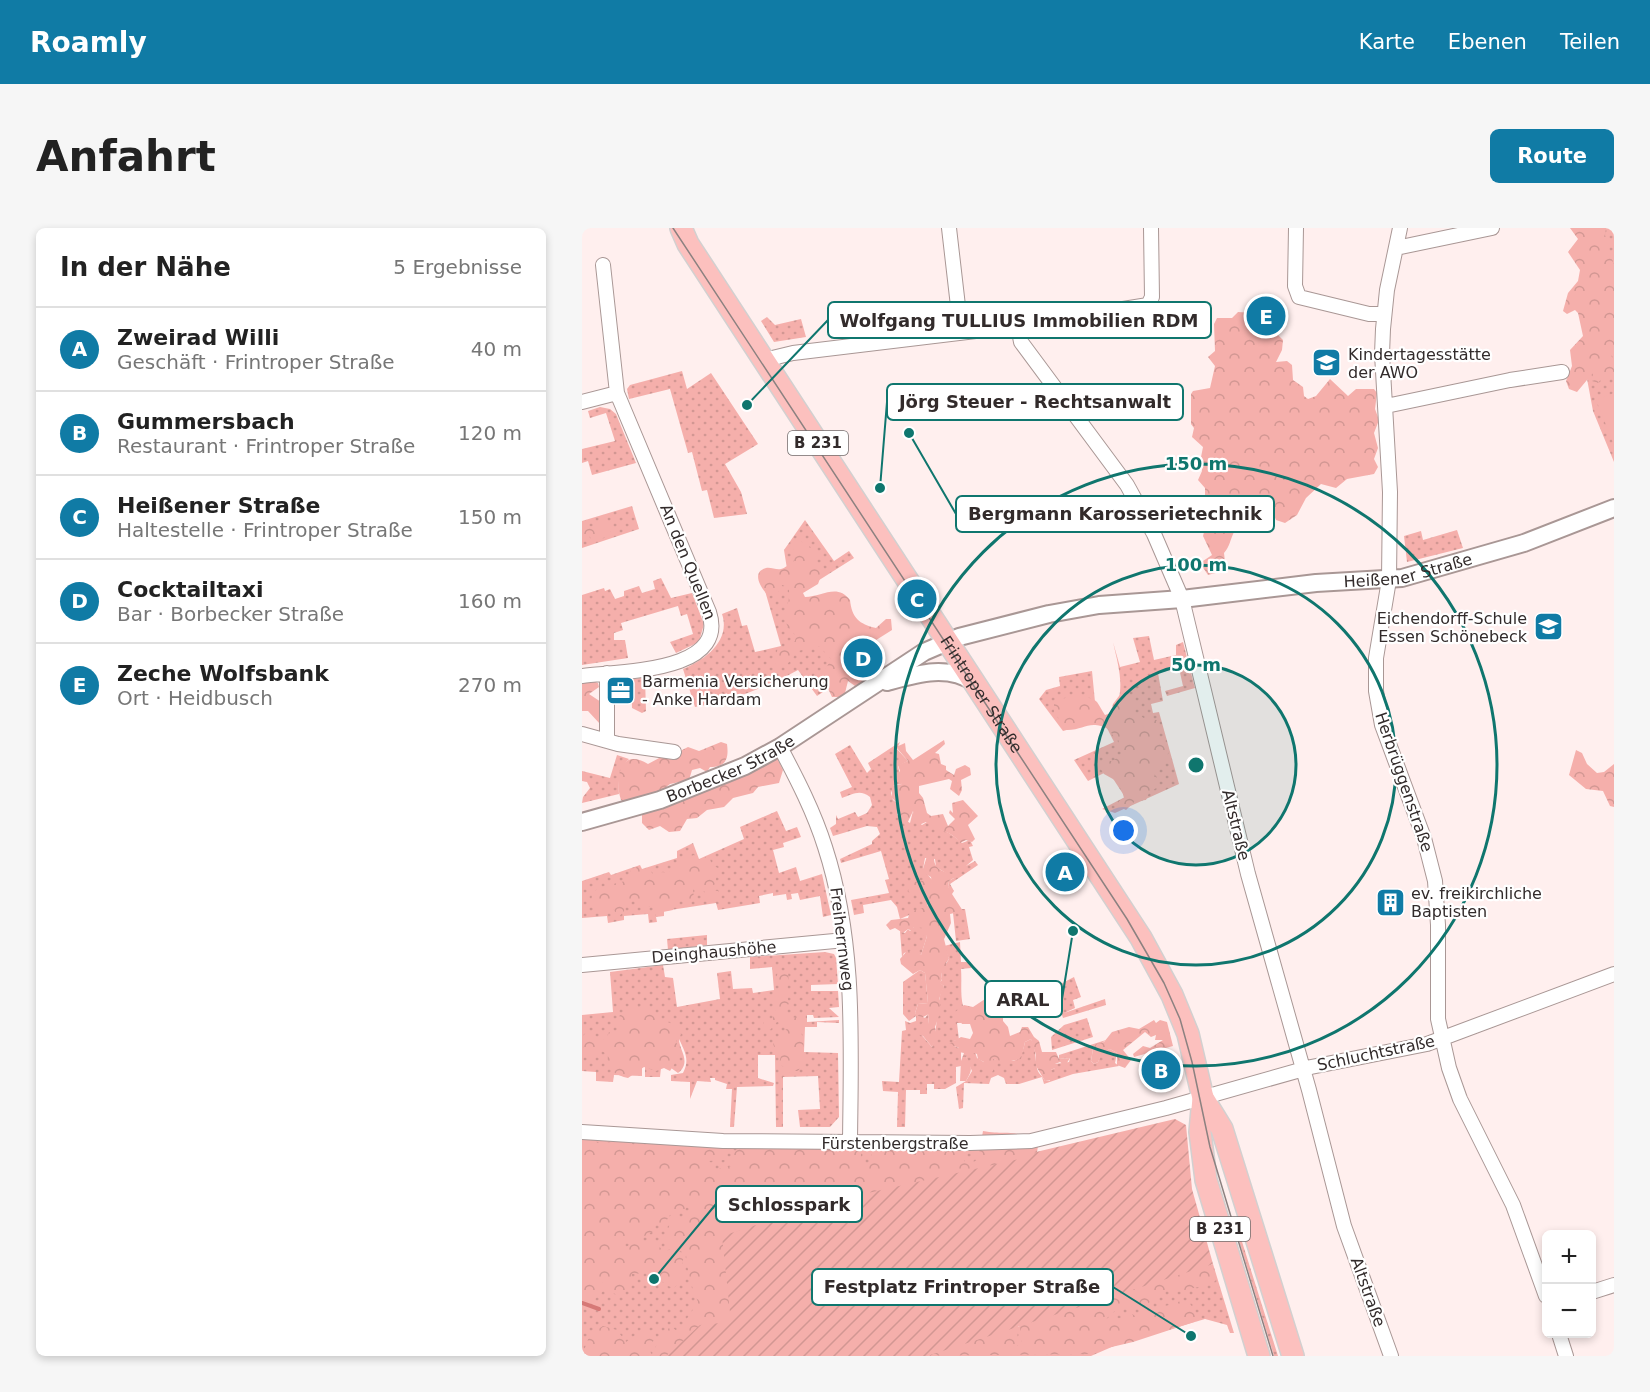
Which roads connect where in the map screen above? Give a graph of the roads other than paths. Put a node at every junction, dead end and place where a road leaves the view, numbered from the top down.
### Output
1 (672, 228) edge
2 (949, 228) edge
3 (1150, 228) edge
4 (1296, 228) edge
5 (1400, 228) edge
6 (1492, 228) edge
7 (685, 236) edge
8 (1396, 248) junction
9 (603, 265) dead end
10 (1384, 314) junction
11 (1018, 326) junction
12 (961, 332) junction
13 (764, 360) junction
14 (1562, 372) dead end
15 (617, 393) junction
16 (582, 402) edge
17 (1386, 406) junction
18 (1614, 508) edge
19 (1389, 580) junction
20 (1182, 599) junction
21 (947, 642) junction
22 (607, 673) junction
23 (582, 676) edge
24 (976, 684) junction
25 (867, 690) junction
26 (582, 734) edge
27 (607, 741) junction
28 (780, 747) junction
29 (674, 752) dead end
30 (582, 822) edge
31 (845, 940) junction
32 (582, 964) edge
33 (1614, 974) edge
34 (1443, 1039) junction
35 (1303, 1069) junction
36 (1203, 1098) junction
37 (582, 1132) edge
38 (850, 1142) junction
39 (1542, 1285) edge
40 (1614, 1285) edge
41 (1596, 1291) edge
42 (1560, 1338) edge
43 (1259, 1356) edge
44 (1293, 1356) edge
45 (1391, 1356) edge
46 (1566, 1356) edge

1 - 7 main road, Frintroper Straße / B 231
2 - 12 street
3 - 11 street
4 - 10 street
5 - 8 street, Herbrüggenstraße
6 - 8 street
7 - 13 main road, Frintroper Straße / B 231
8 - 10 street, Herbrüggenstraße
9 - 15 street, An den Quellen
10 - 17 street, Herbrüggenstraße
11 - 12 street
11 - 20 street, Altstraße
12 - 13 street
13 - 21 main road, Frintroper Straße / B 231
14 - 17 street
15 - 16 street
15 - 22 street, An den Quellen
17 - 19 street, Herbrüggenstraße
18 - 19 street, Heißener Straße
19 - 20 street, Heißener Straße
19 - 34 street, Herbrüggenstraße
20 - 21 street, Heißener Straße
20 - 35 street, Altstraße
21 - 24 main road, Frintroper Straße / B 231
21 - 25 street, Borbecker Straße
22 - 23 street, An den Quellen
22 - 27 street
24 - 25 street, Borbecker Straße
24 - 36 main road, Frintroper Straße / B 231
25 - 28 street, Borbecker Straße
26 - 27 street
27 - 29 street
28 - 30 street, Borbecker Straße
28 - 31 street, Freiherrnweg
31 - 32 street, Deinghaushöhe
31 - 38 street, Freiherrnweg
33 - 34 street, Schluchtstraße
34 - 35 street, Schluchtstraße
34 - 39 street, Herbrüggenstraße
35 - 36 street, Schluchtstraße
35 - 45 street, Altstraße
36 - 38 street, Fürstenbergstraße
36 - 43 main road, Frintroper Straße / B 231
36 - 44 main road, Frintroper Straße / B 231
37 - 38 street, Fürstenbergstraße
40 - 41 street
42 - 46 street

